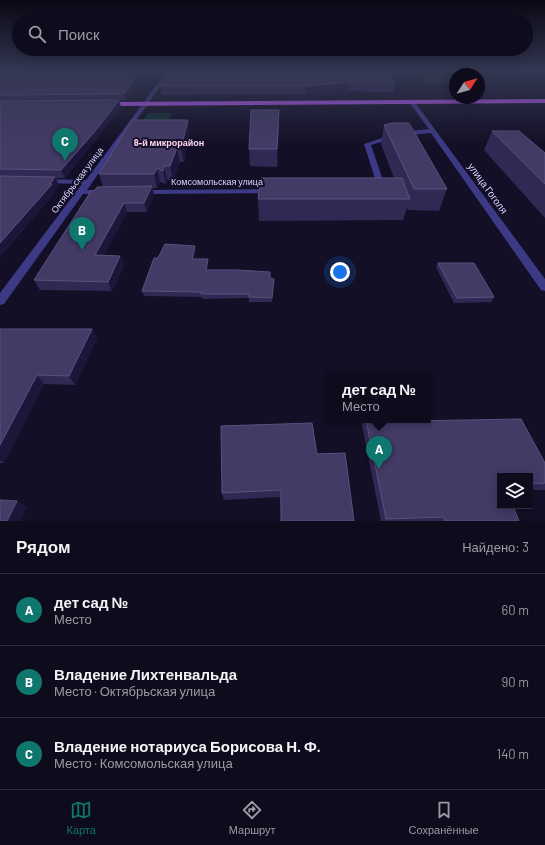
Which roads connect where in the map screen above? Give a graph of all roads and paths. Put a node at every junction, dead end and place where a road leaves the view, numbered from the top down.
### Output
1 (152, 95) edge
2 (545, 101) edge
3 (412, 102) junction
4 (147, 103) junction
5 (100, 104) edge
6 (433, 131) junction
7 (32, 181) edge
8 (88, 182) junction
9 (374, 190) edge
10 (281, 191) edge
11 (80, 192) junction
12 (110, 192) edge
13 (133, 192) edge
14 (545, 287) edge
15 (0, 301) edge

1 - 4 street, Октябрьская улица
2 - 3 main road
3 - 4 main road
3 - 6 street, улица Гоголя
4 - 5 main road
4 - 8 street, Октябрьская улица
6 - 9 street
6 - 14 street, улица Гоголя
7 - 8 street
8 - 11 street, Октябрьская улица
10 - 13 street, Комсомольская улица
11 - 12 street
11 - 15 street, Октябрьская улица

